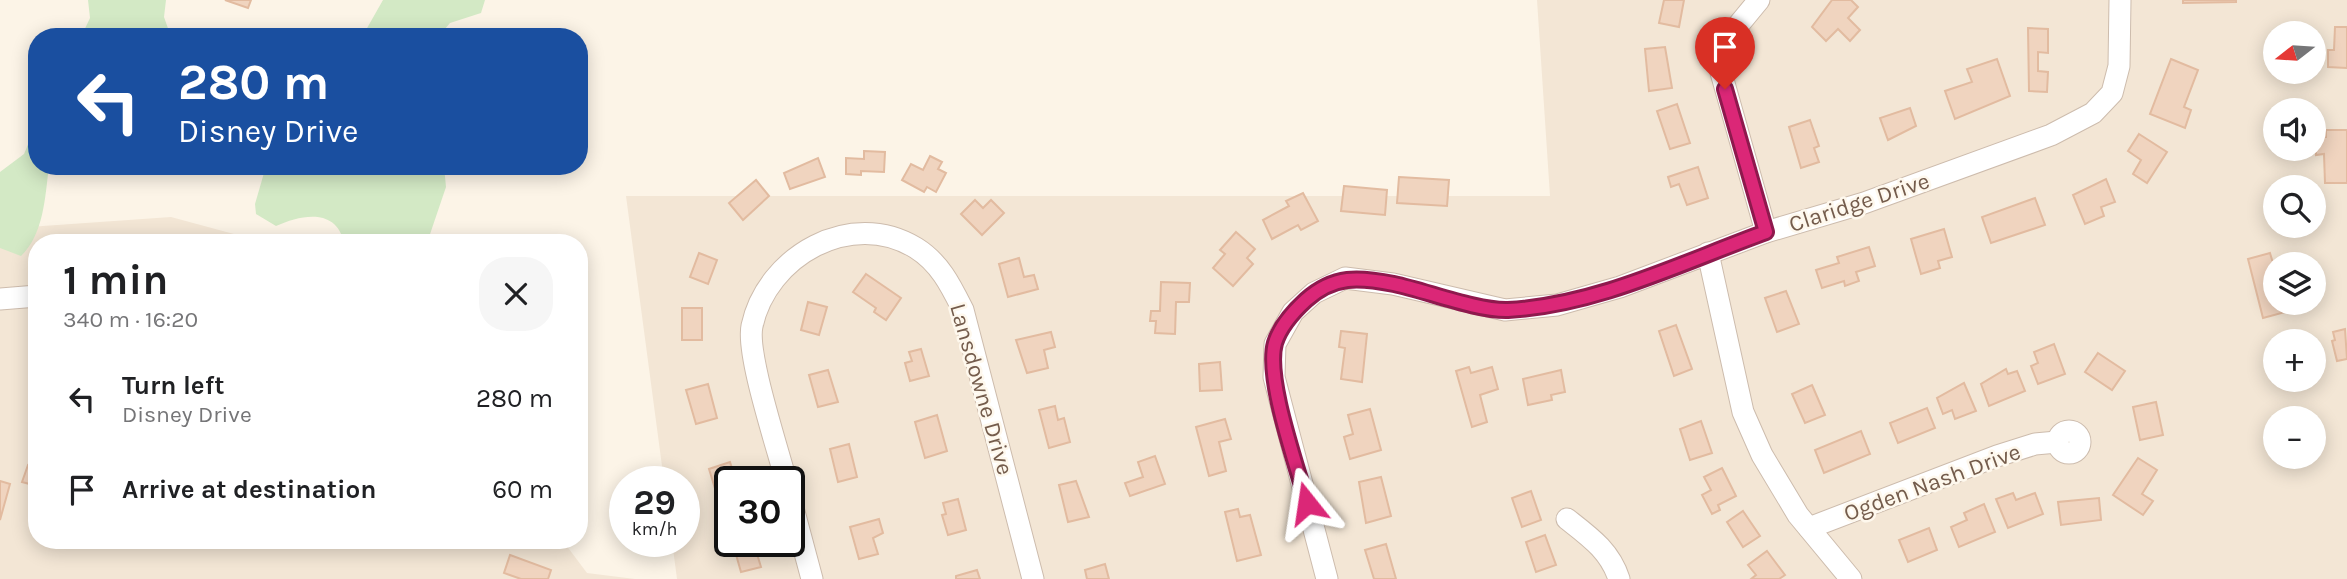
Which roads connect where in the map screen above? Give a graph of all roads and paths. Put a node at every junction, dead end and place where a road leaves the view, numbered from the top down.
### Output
1 (1759, 0) edge
2 (2120, 0) edge
3 (1766, 232) junction
4 (1708, 253) junction
5 (28, 297) edge
6 (0, 299) edge
7 (2057, 442) dead end
8 (782, 466) edge
9 (1567, 519) dead end
10 (1809, 528) junction
11 (805, 553) edge
12 (812, 579) edge
13 (1033, 579) edge
14 (1327, 579) edge
15 (1619, 579) edge
16 (1850, 579) edge

1 - 3 street
2 - 3 street, Claridge Drive
3 - 4 street, Claridge Drive
4 - 10 street
4 - 14 street, Claridge Drive
5 - 6 street
7 - 10 street, Ogden Nash Drive
8 - 13 street, Lansdowne Drive
9 - 15 street
10 - 16 street
11 - 12 street

